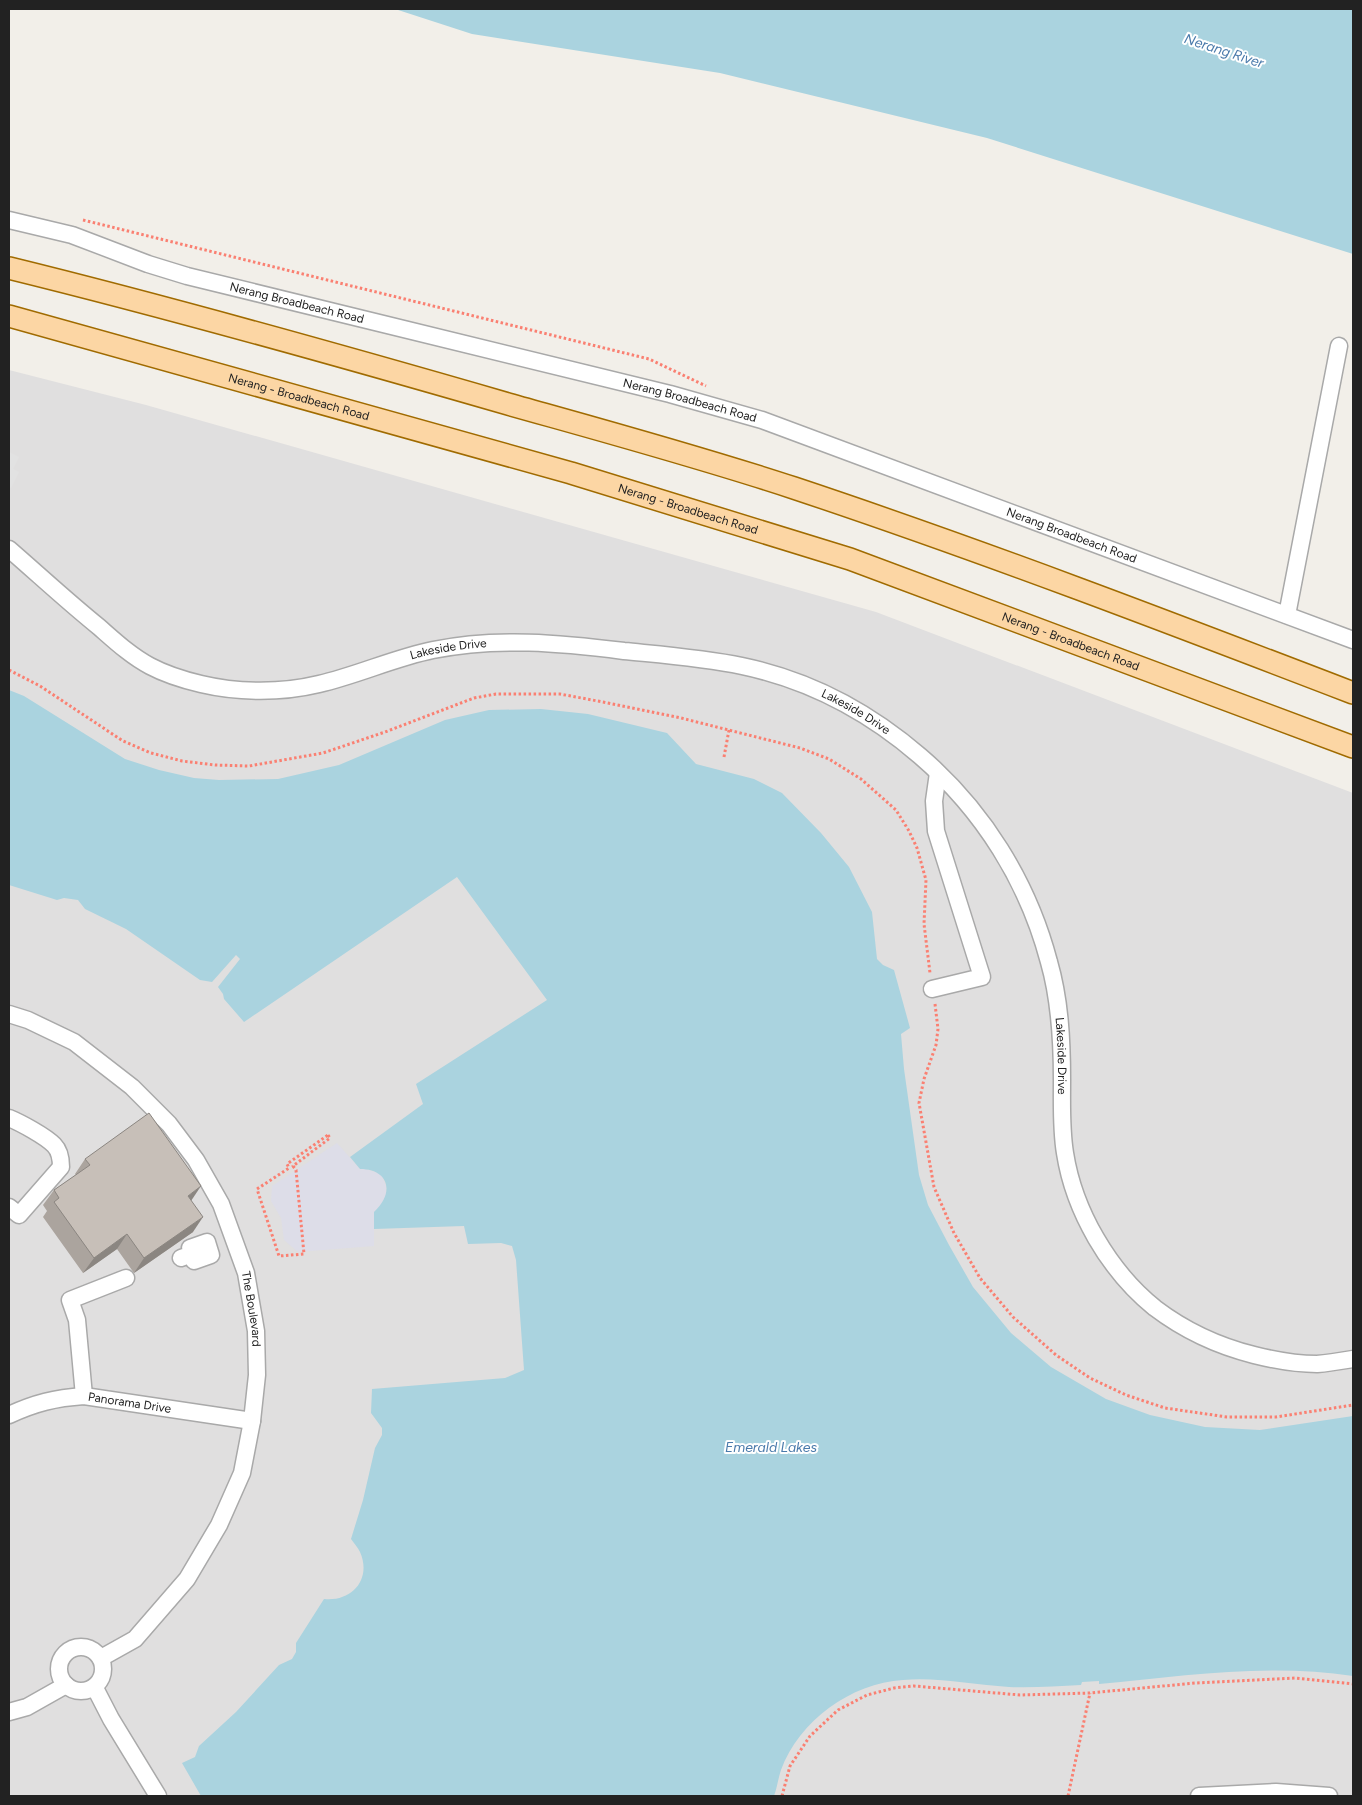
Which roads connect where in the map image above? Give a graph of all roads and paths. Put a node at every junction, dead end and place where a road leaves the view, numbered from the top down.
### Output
1 (9, 220) edge
2 (9, 268) edge
3 (9, 316) edge
4 (1340, 346) dead end
5 (9, 549) edge
6 (1286, 615) junction
7 (1353, 640) edge
8 (9, 670) edge
9 (1353, 694) edge
10 (729, 730) junction
11 (1353, 747) edge
12 (724, 757) dead end
13 (938, 773) junction
14 (932, 989) junction
15 (9, 1014) edge
16 (9, 1118) edge
17 (14, 1211) edge
18 (234, 1239) junction
19 (276, 1247) joint
20 (187, 1256) dead end
21 (126, 1278) dead end
22 (1353, 1359) edge
23 (84, 1396) junction
24 (1353, 1405) edge
25 (9, 1415) edge
26 (252, 1421) junction
27 (101, 1658) junction
28 (1353, 1684) edge
29 (66, 1685) junction
30 (95, 1688) junction
31 (1090, 1693) junction
32 (9, 1712) edge
33 (158, 1796) edge
34 (782, 1796) edge
35 (1068, 1796) edge
36 (1199, 1796) edge
37 (1329, 1796) edge

1 - 6 street, Nerang Broadbeach Road
2 - 9 main road
3 - 11 main road, Nerang - Broadbeach Road
4 - 6 street
5 - 13 street, Lakeside Drive
6 - 7 street, Nerang Broadbeach Road
8 - 10 path
10 - 12 path
10 - 14 path
13 - 14 street
13 - 22 street, Lakeside Drive
14 - 24 path
15 - 18 street, The Boulevard
16 - 17 street
18 - 20 street
18 - 26 street, The Boulevard
19 - 19 path
21 - 23 street
23 - 25 street, Panorama Drive
23 - 26 street, Panorama Drive
26 - 27 street, The Boulevard
27 - 29 street
27 - 30 street
28 - 31 path
29 - 30 street
29 - 32 street
30 - 33 street
31 - 34 path
31 - 35 path
36 - 37 street

